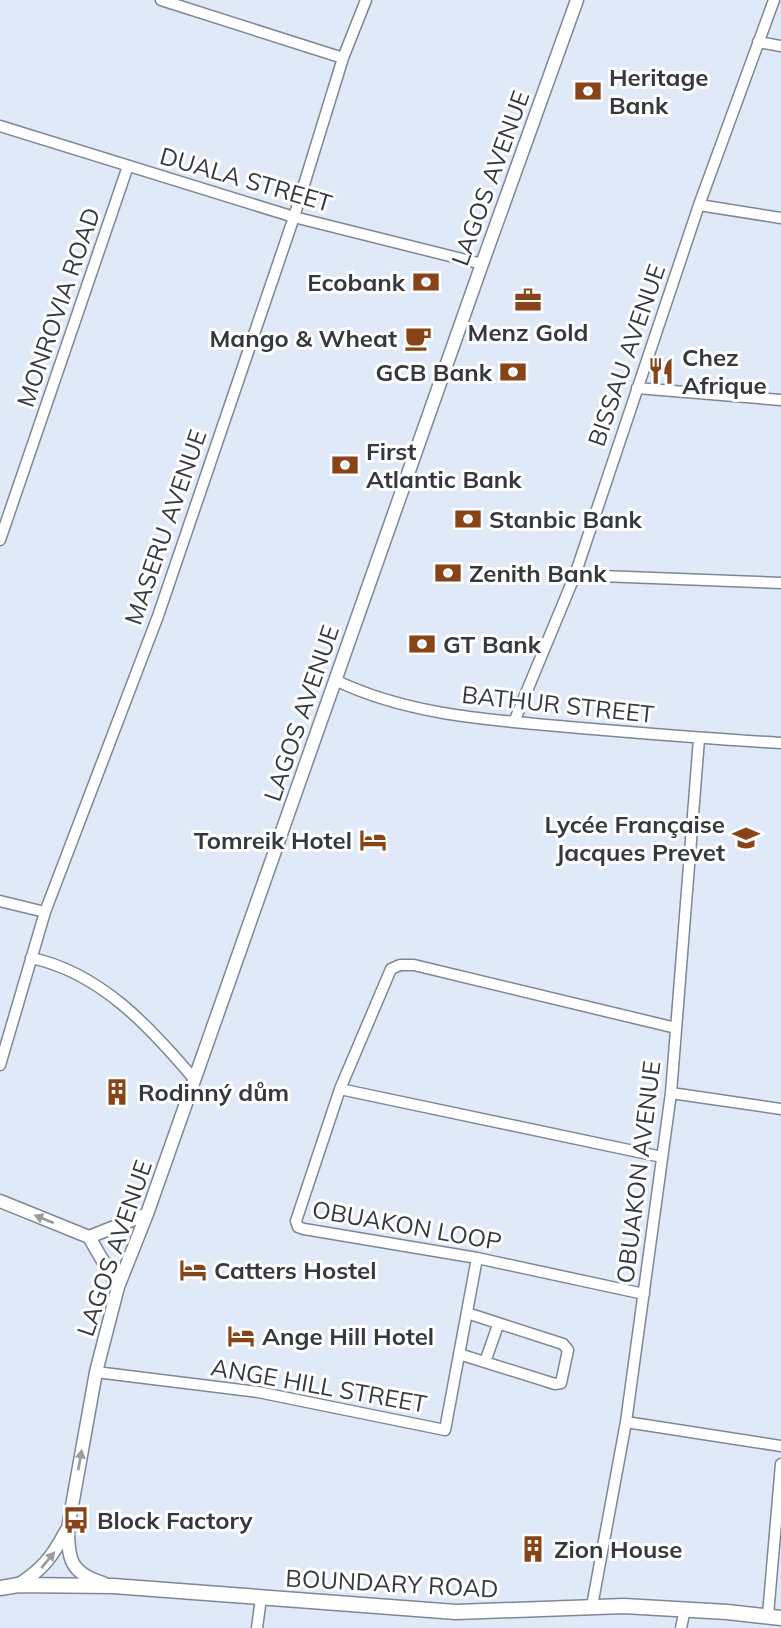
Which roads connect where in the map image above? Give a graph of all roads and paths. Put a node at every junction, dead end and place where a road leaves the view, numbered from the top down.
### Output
1 (161, 0) edge
2 (366, 0) edge
3 (577, 0) edge
4 (774, 0) edge
5 (758, 42) junction
6 (781, 46) edge
7 (343, 58) junction
8 (0, 126) edge
9 (128, 166) junction
10 (699, 205) junction
11 (294, 217) junction
12 (781, 218) edge
13 (482, 264) junction
14 (637, 388) junction
15 (781, 400) edge
16 (0, 540) edge
17 (575, 575) junction
18 (781, 583) edge
19 (335, 680) junction
20 (514, 722) junction
21 (699, 739) junction
22 (781, 743) edge
23 (0, 901) edge
24 (45, 912) junction
25 (31, 958) junction
26 (676, 1028) junction
27 (0, 1065) edge
28 (194, 1079) junction
29 (340, 1089) junction
30 (671, 1093) junction
31 (781, 1109) edge
32 (662, 1157) junction
33 (0, 1201) edge
34 (147, 1214) junction
35 (89, 1237) junction
36 (478, 1258) junction
37 (118, 1287) junction
38 (644, 1294) junction
39 (467, 1313) junction
40 (498, 1325) junction
41 (459, 1354) junction
42 (485, 1362) junction
43 (96, 1372) junction
44 (626, 1422) junction
45 (781, 1446) edge
46 (781, 1464) edge
47 (68, 1528) junction
48 (778, 1528) edge
49 (18, 1585) junction
50 (113, 1586) junction
51 (0, 1588) edge
52 (261, 1598) junction
53 (592, 1606) junction
54 (685, 1609) junction
55 (774, 1617) edge
56 (257, 1628) edge
57 (681, 1628) edge

1 - 7 street
2 - 7 street, MASERU AVENUE
3 - 13 street, LAGOS AVENUE
4 - 5 street, BISSAU AVENUE
5 - 6 street
5 - 10 street, BISSAU AVENUE
7 - 11 street, MASERU AVENUE
8 - 9 street, DUALA STREET
9 - 11 street, DUALA STREET
9 - 16 street, MONROVIA ROAD
10 - 12 street
10 - 14 street, BISSAU AVENUE
11 - 13 street, DUALA STREET
11 - 24 street, MASERU AVENUE
13 - 19 street, LAGOS AVENUE
14 - 15 street
14 - 17 street, BISSAU AVENUE
17 - 18 street
17 - 20 street, BISSAU AVENUE
19 - 20 street, BATHUR STREET
19 - 28 street, LAGOS AVENUE
20 - 21 street, BATHUR STREET
21 - 22 street, BATHUR STREET
21 - 26 street, OBUAKON AVENUE
23 - 24 street
24 - 25 street, MASERU AVENUE
25 - 27 street, MASERU AVENUE
25 - 28 street
26 - 29 street
26 - 30 street, OBUAKON AVENUE
28 - 34 street, LAGOS AVENUE
29 - 32 street
29 - 36 street, OBUAKON LOOP
30 - 31 street
30 - 32 street, OBUAKON AVENUE
32 - 38 street, OBUAKON AVENUE
35 -> 33 street
34 - 35 street
34 - 37 street, LAGOS AVENUE
35 - 37 street
36 - 38 street, OBUAKON LOOP
36 - 39 street, ANGE HILL STREET
37 - 43 street, LAGOS AVENUE
38 - 44 street, OBUAKON AVENUE
39 - 40 street
39 - 41 street, ANGE HILL STREET
40 - 42 street
40 - 42 street
41 - 42 street
41 - 43 street, ANGE HILL STREET
47 -> 43 street, LAGOS AVENUE
44 - 45 street
44 - 53 street, OBUAKON AVENUE
46 - 48 street
49 -> 47 street, LAGOS AVENUE
47 - 50 street, LAGOS AVENUE
48 - 55 street
49 - 50 main road, BOUNDARY ROAD
49 - 51 main road, BOUNDARY ROAD
50 - 52 main road, BOUNDARY ROAD
52 - 53 main road, BOUNDARY ROAD
52 - 56 street
53 - 54 main road, BOUNDARY ROAD
54 - 55 main road, BOUNDARY ROAD
54 - 57 street

